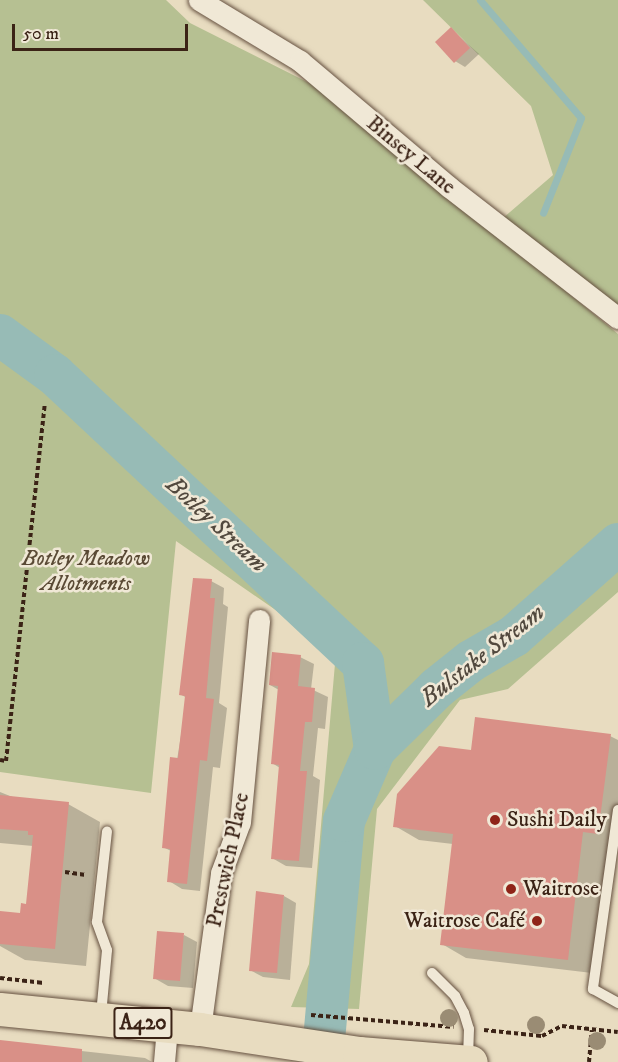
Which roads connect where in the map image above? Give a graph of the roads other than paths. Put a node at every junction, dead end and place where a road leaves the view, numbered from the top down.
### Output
1 (199, 0) edge
2 (618, 318) edge
3 (260, 620) dead end
4 (618, 810) edge
5 (107, 832) dead end
6 (432, 973) dead end
7 (618, 1003) edge
8 (0, 1009) edge
9 (101, 1019) junction
10 (167, 1025) junction
11 (200, 1029) junction
12 (164, 1062) edge
13 (469, 1062) edge

1 - 2 street, Binsey Lane
3 - 11 street, Prestwich Place
4 - 7 lane
5 - 9 lane
6 - 13 lane
8 - 9 main road, A420
9 - 10 main road, A420
10 - 11 main road, A420
10 - 12 street
11 - 13 main road, A420

